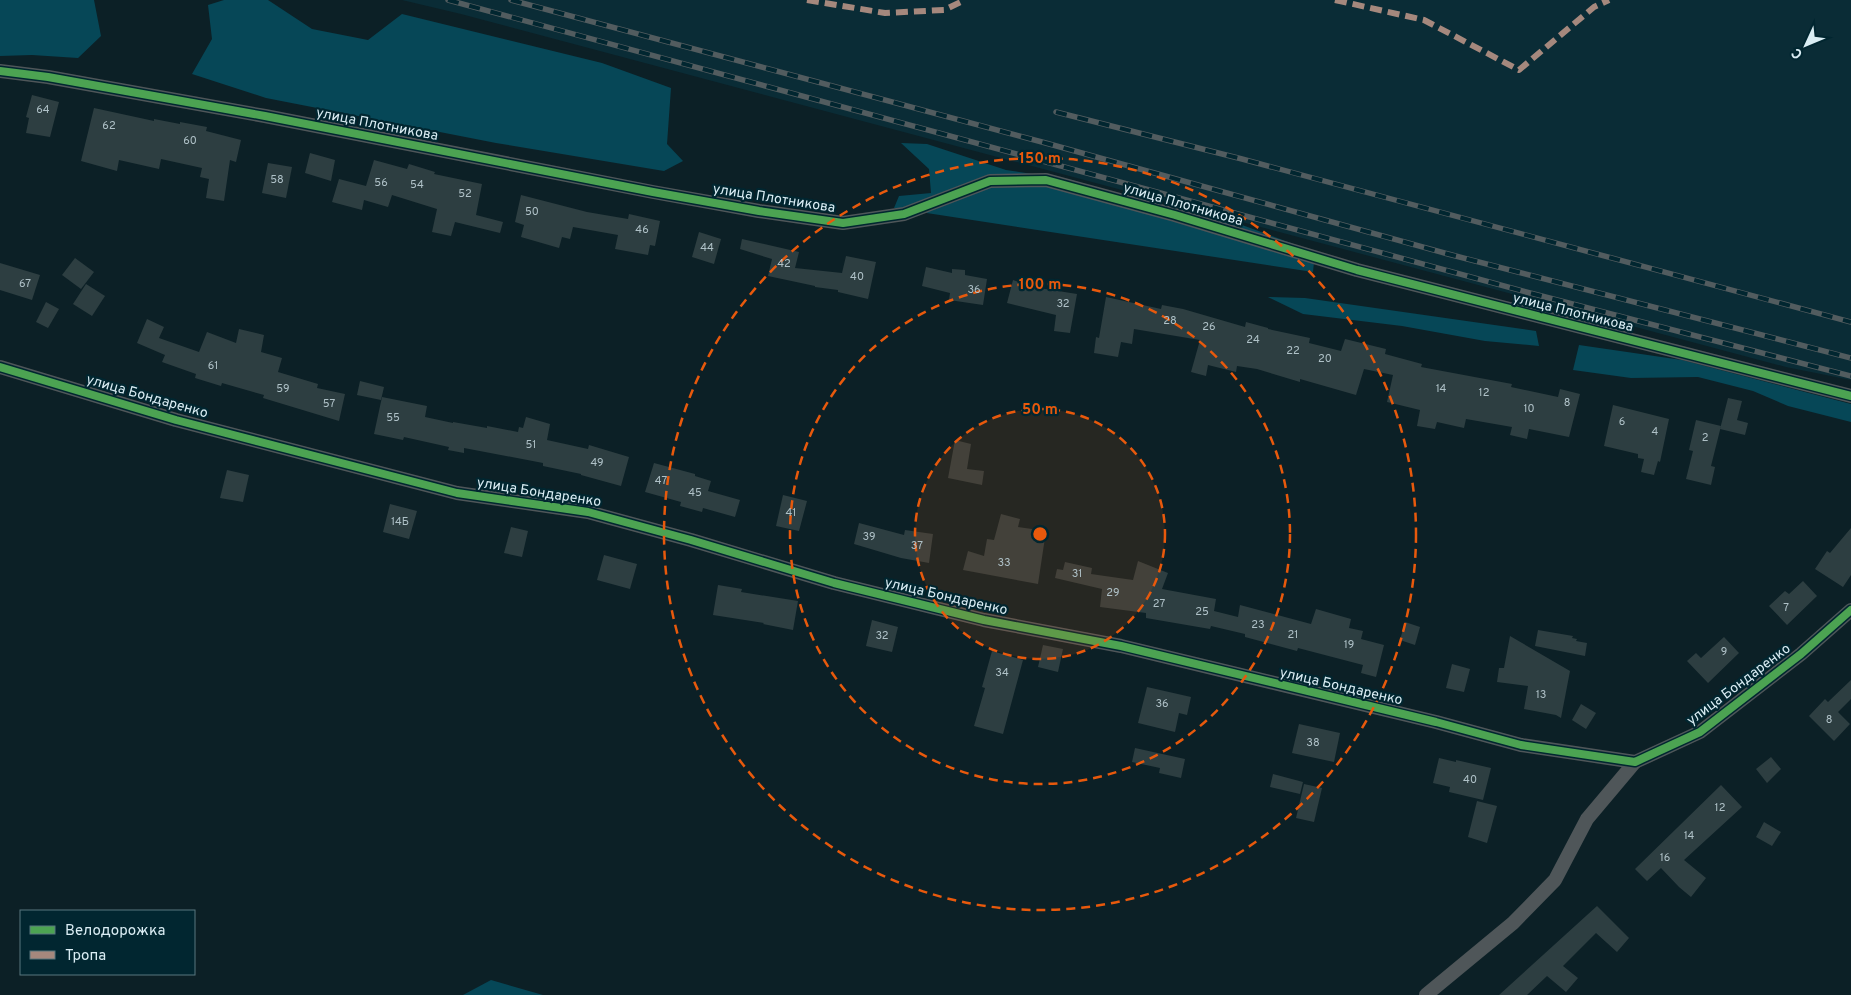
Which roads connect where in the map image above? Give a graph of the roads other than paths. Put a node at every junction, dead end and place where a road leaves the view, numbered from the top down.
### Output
1 (0, 71) edge
2 (0, 367) edge
3 (1851, 396) edge
4 (1851, 610) edge
5 (1635, 762) junction
6 (1426, 995) edge

1 - 3 street, улица Плотникова
2 - 5 street, улица Бондаренко
4 - 5 street, улица Бондаренко
5 - 6 street, улица Бондаренко

